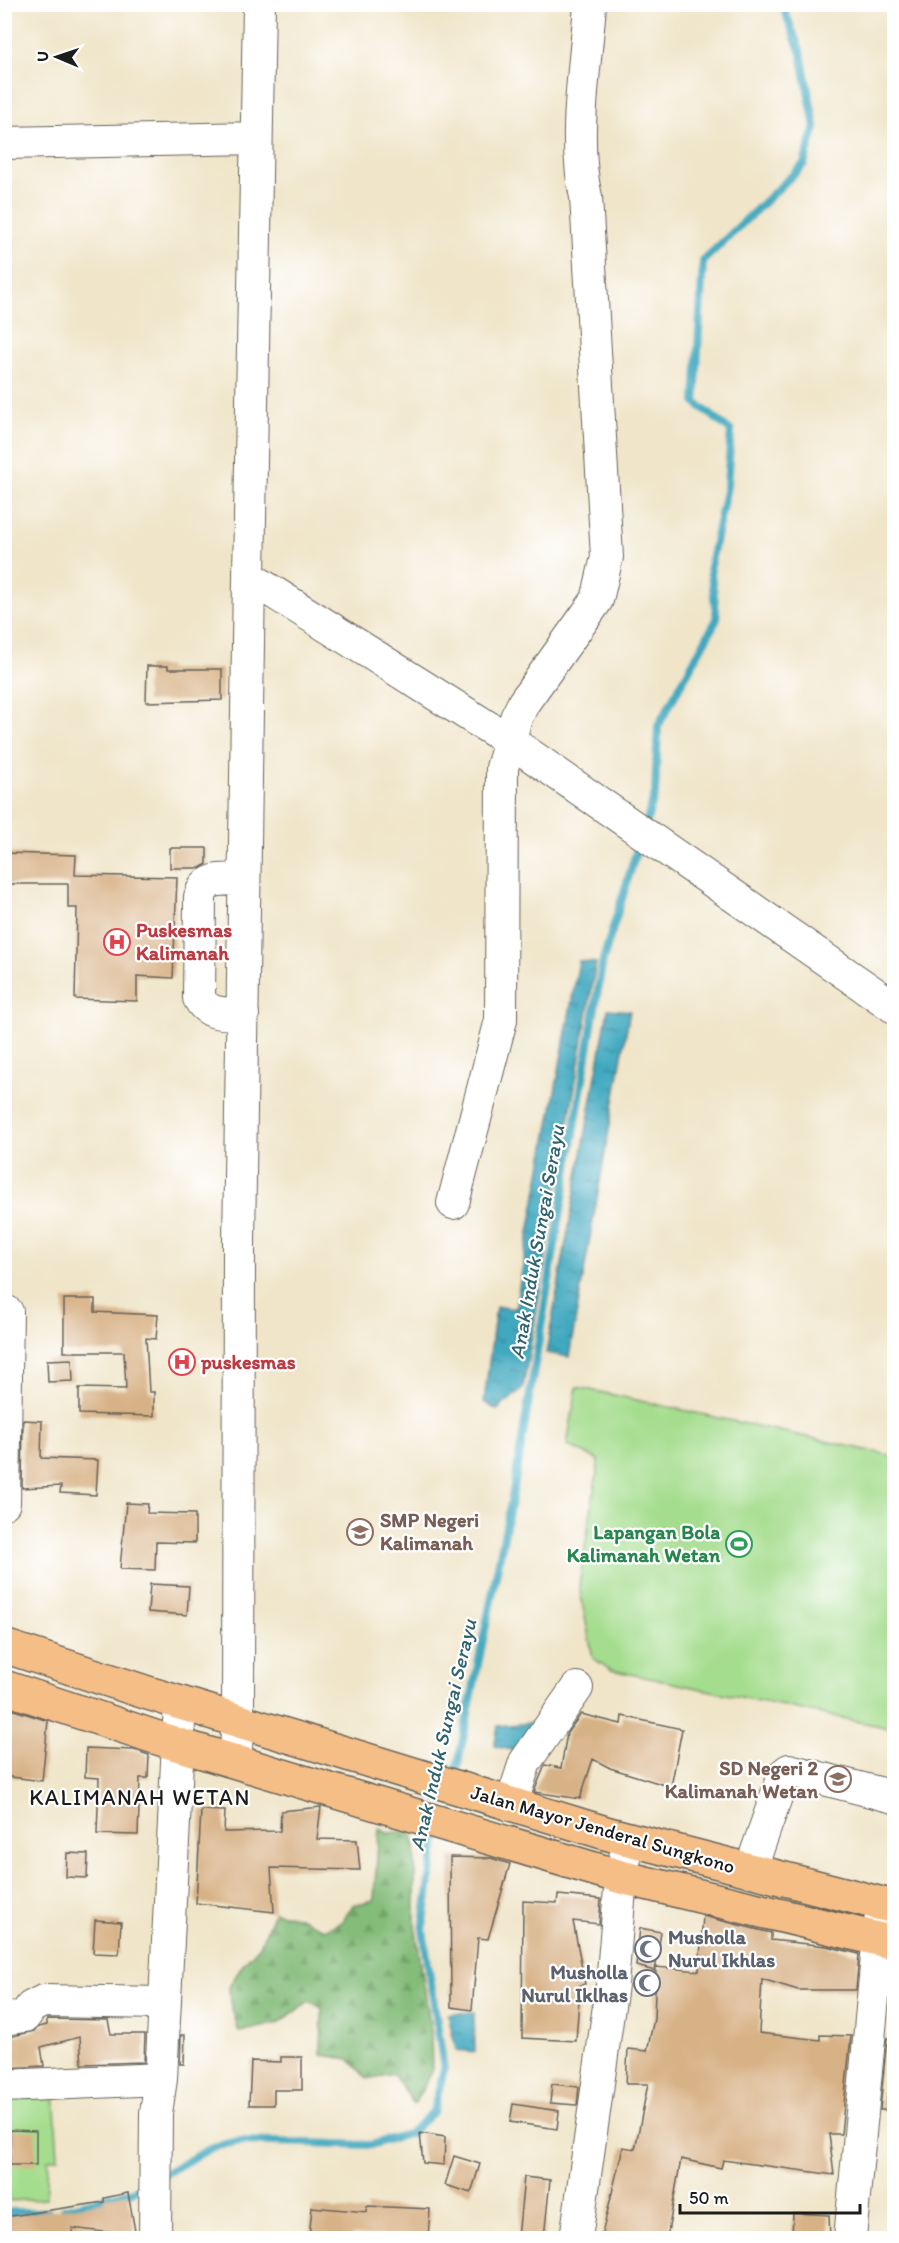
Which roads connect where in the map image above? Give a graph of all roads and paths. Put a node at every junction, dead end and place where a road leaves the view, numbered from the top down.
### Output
1 (590, 4) edge
2 (261, 5) edge
3 (256, 138) junction
4 (4, 143) edge
5 (249, 577) junction
6 (510, 741) junction
7 (244, 880) junction
8 (894, 1007) edge
9 (243, 1014) junction
10 (453, 1203) dead end
11 (7, 1312) dead end
12 (4, 1503) edge
13 (4, 1646) edge
14 (4, 1687) edge
15 (577, 1688) dead end
16 (180, 1702) junction
17 (238, 1720) junction
18 (177, 1744) junction
19 (235, 1761) junction
20 (894, 1797) edge
21 (496, 1800) junction
22 (628, 1839) junction
23 (750, 1871) junction
24 (621, 1877) junction
25 (888, 1906) edge
26 (886, 1940) edge
27 (165, 2003) junction
28 (4, 2019) edge
29 (161, 2079) junction
30 (4, 2086) edge
31 (154, 2238) edge
32 (576, 2238) edge
33 (850, 2238) edge

1 - 6 street
2 - 3 street
3 - 4 street
3 - 5 street
5 - 6 street
5 - 7 street
6 - 8 street
6 - 10 street
7 - 9 street
7 - 9 street
9 - 17 street
11 - 12 street
13 - 16 main road, Jalan Mayor Jenderal Sungkono
14 - 18 main road, Jalan Mayor Jenderal Sungkono
15 - 21 street
16 - 17 main road, Jalan Mayor Jenderal Sungkono
16 - 18 street
17 - 19 street
17 - 21 main road, Jalan Mayor Jenderal Sungkono
18 - 19 main road, Jalan Mayor Jenderal Sungkono
18 - 27 street
19 - 24 main road, Jalan Mayor Jenderal Sungkono
20 - 23 street
21 - 22 main road, Jalan Mayor Jenderal Sungkono
22 - 23 main road, Jalan Mayor Jenderal Sungkono
22 - 24 street
23 - 25 main road, Jalan Mayor Jenderal Sungkono
24 - 26 main road, Jalan Mayor Jenderal Sungkono
24 - 32 street
25 - 26 street
26 - 33 street
27 - 28 street
27 - 29 street
29 - 30 street
29 - 31 street

